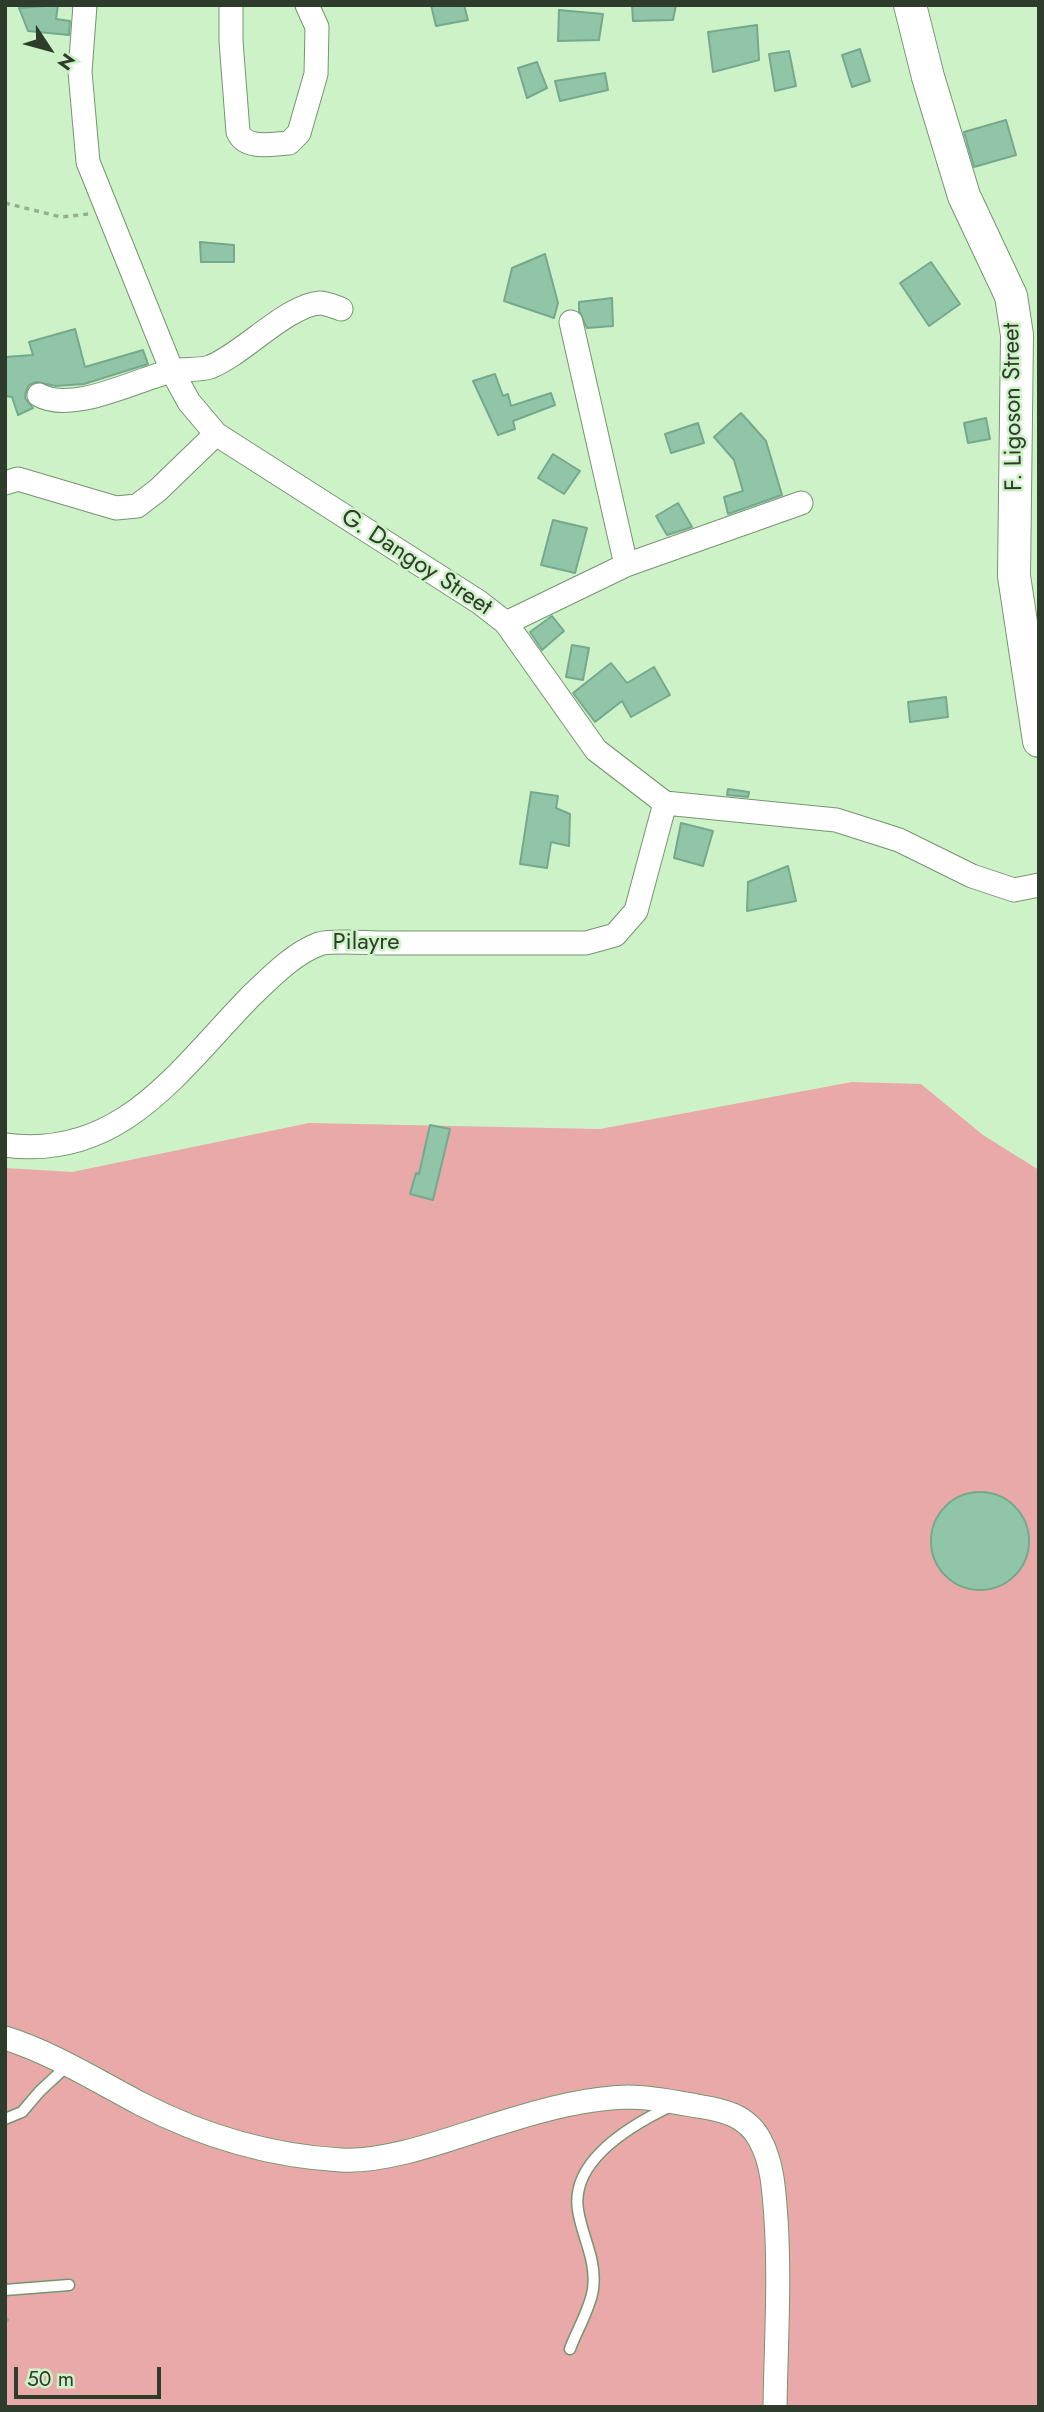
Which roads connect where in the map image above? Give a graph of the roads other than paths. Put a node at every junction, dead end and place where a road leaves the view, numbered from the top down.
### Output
1 (86, 5) edge
2 (231, 5) edge
3 (307, 5) edge
4 (910, 5) edge
5 (341, 309) dead end
6 (571, 322) dead end
7 (172, 371) junction
8 (39, 395) dead end
9 (216, 434) junction
10 (5, 483) edge
11 (801, 503) dead end
12 (626, 565) junction
13 (506, 623) junction
14 (1039, 741) edge
15 (665, 803) junction
16 (1039, 885) edge
17 (5, 1145) edge
18 (5, 2038) edge
19 (68, 2065) junction
20 (679, 2102) junction
21 (5, 2119) edge
22 (69, 2285) dead end
23 (5, 2290) edge
24 (570, 2349) dead end
25 (775, 2407) edge

1 - 7 street, G. Dangoy Street
2 - 3 street
4 - 14 street, F. Ligoson Street
5 - 7 street
6 - 12 street
7 - 8 street
7 - 9 street, G. Dangoy Street
9 - 10 street
9 - 13 street, G. Dangoy Street
11 - 12 street
12 - 13 street
13 - 15 street, G. Dangoy Street
15 - 16 street
15 - 17 street, Pilayre
18 - 19 street
19 - 20 street
19 - 21 lane
20 - 24 lane
20 - 25 street
22 - 23 lane

